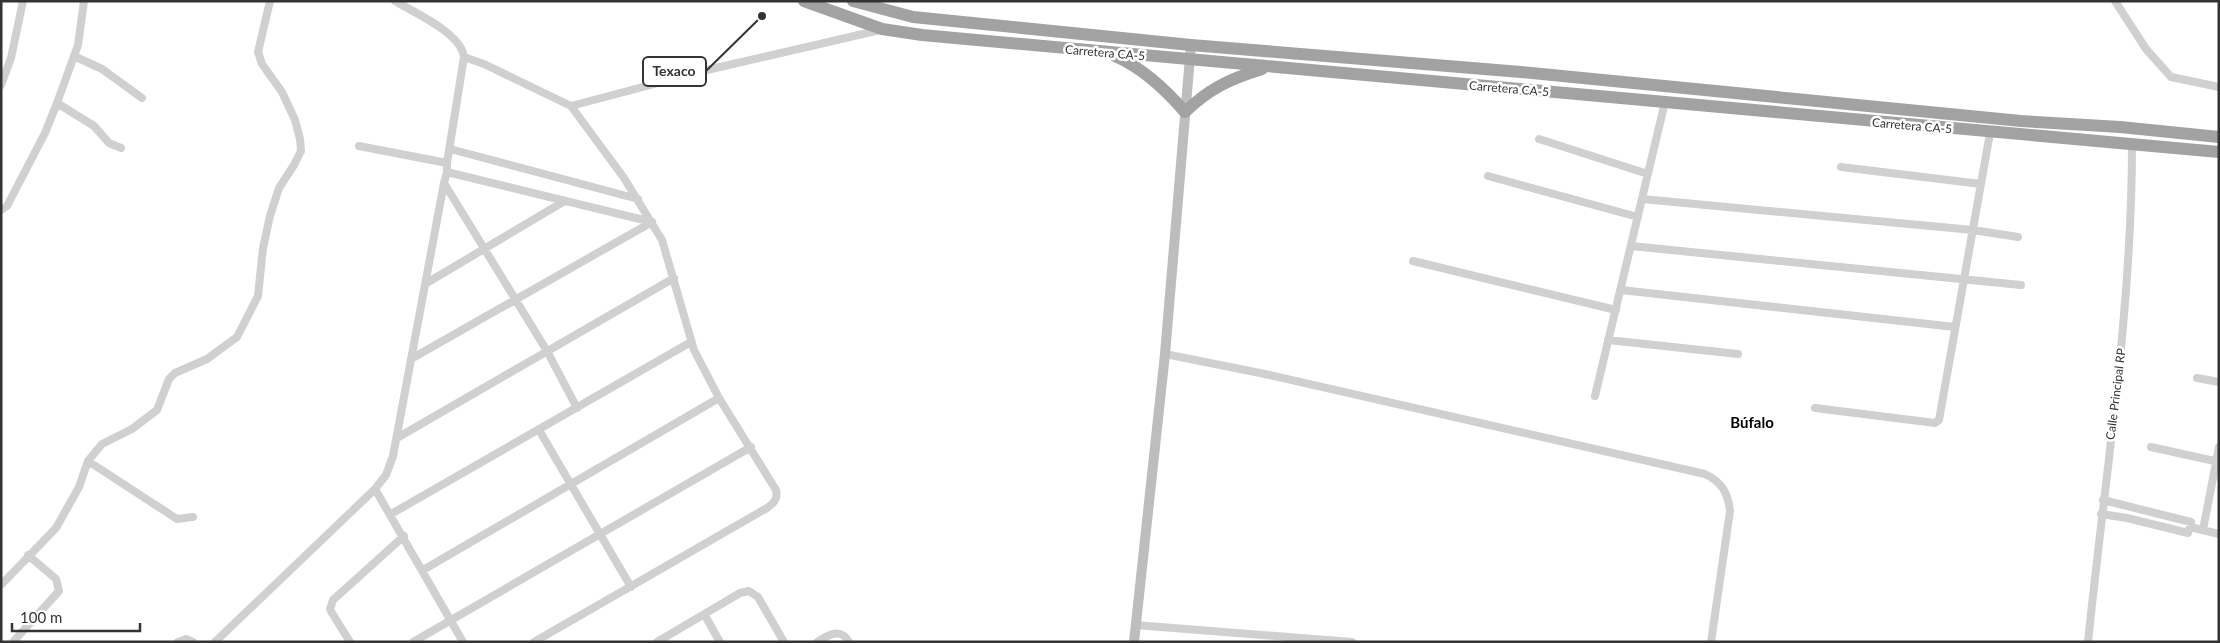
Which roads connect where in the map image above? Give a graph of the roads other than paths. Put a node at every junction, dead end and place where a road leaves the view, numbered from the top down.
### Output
1 (24, 1) edge
2 (84, 1) edge
3 (270, 1) edge
4 (395, 1) edge
5 (804, 1) edge
6 (853, 1) edge
7 (2115, 1) edge
8 (882, 29) junction
9 (1191, 45) junction
10 (1108, 53) junction
11 (74, 56) junction
12 (464, 57) junction
13 (1190, 60) junction
14 (1269, 67) junction
15 (1, 85) edge
16 (2219, 87) edge
17 (142, 98) dead end
18 (1665, 102) junction
19 (58, 103) junction
20 (572, 106) junction
21 (1185, 112) junction
22 (2021, 121) junction
23 (1918, 126) junction
24 (2219, 131) edge
25 (1990, 133) junction
26 (2203, 136) junction
27 (2219, 137) edge
28 (1539, 139) dead end
29 (2132, 145) junction
30 (359, 146) dead end
31 (121, 148) dead end
32 (450, 149) junction
33 (2219, 152) edge
34 (447, 163) junction
35 (1841, 167) dead end
36 (447, 172) junction
37 (1648, 174) junction
38 (1488, 176) dead end
39 (444, 183) junction
40 (1981, 184) junction
41 (638, 199) junction
42 (1642, 199) junction
43 (563, 202) junction
44 (1, 210) edge
45 (1638, 217) junction
46 (652, 222) junction
47 (1973, 230) junction
48 (2018, 237) dead end
49 (1631, 246) junction
50 (485, 248) junction
51 (1413, 260) dead end
52 (674, 278) junction
53 (1964, 278) junction
54 (425, 284) junction
55 (2021, 285) dead end
56 (1620, 290) junction
57 (514, 299) junction
58 (1616, 310) junction
59 (1955, 327) junction
60 (1608, 340) junction
61 (691, 342) junction
62 (547, 351) junction
63 (1166, 354) junction
64 (1738, 354) dead end
65 (411, 359) junction
66 (2197, 378) dead end
67 (2219, 382) edge
68 (1595, 396) dead end
69 (719, 398) junction
70 (577, 408) junction
71 (1816, 408) dead end
72 (539, 430) junction
73 (397, 438) junction
74 (751, 447) junction
75 (2151, 447) dead end
76 (2219, 447) edge
77 (88, 460) junction
78 (2218, 462) edge
79 (571, 484) junction
80 (375, 489) junction
81 (2103, 500) junction
82 (391, 514) junction
83 (2101, 514) junction
84 (193, 517) dead end
85 (2190, 528) junction
86 (2203, 530) junction
87 (2219, 534) edge
88 (600, 535) junction
89 (404, 536) junction
90 (28, 555) junction
91 (423, 570) junction
92 (1, 585) edge
93 (631, 587) junction
94 (704, 614) junction
95 (451, 620) junction
96 (1135, 624) junction
97 (13, 642) edge
98 (178, 642) edge
99 (193, 642) edge
100 (215, 642) edge
101 (350, 642) edge
102 (413, 642) edge
103 (463, 642) edge
104 (534, 642) edge
105 (657, 642) edge
106 (720, 642) edge
107 (784, 642) edge
108 (817, 642) edge
109 (849, 642) edge
110 (1134, 642) edge
111 (1352, 642) edge
112 (1711, 642) edge
113 (2088, 642) edge

1 - 15 street
2 - 11 street
3 - 77 street
4 - 12 street
5 - 8 highway, Carretera CA-5
6 - 9 highway, Carretera CA-5
7 - 16 street
8 - 10 highway, Carretera CA-5
8 - 20 street
9 - 13 main road
9 - 22 highway, Carretera CA-5
10 - 13 highway, Carretera CA-5
10 - 21 highway
11 - 17 street
11 - 19 street
12 - 20 street
12 - 32 street
13 - 14 highway, Carretera CA-5
13 - 21 main road
14 - 18 highway, Carretera CA-5
14 - 21 highway
18 - 23 highway, Carretera CA-5
18 - 37 street
19 - 31 street
19 - 44 street
20 - 41 street
21 - 63 main road
22 - 23 highway
22 - 26 highway, Carretera CA-5
23 - 25 highway, Carretera CA-5
24 - 26 highway
25 - 29 highway, Carretera CA-5
25 - 40 street
26 - 27 highway, Carretera CA-5
28 - 37 street
29 - 33 highway, Carretera CA-5
29 - 81 street, Calle Principal RP
30 - 34 street
32 - 34 street
32 - 41 street
34 - 36 street
35 - 40 street
36 - 39 street
36 - 43 street
37 - 42 street
38 - 45 street
39 - 50 street
39 - 54 street
40 - 47 street
41 - 46 street
42 - 45 street
42 - 47 street
43 - 46 street
43 - 50 street
45 - 49 street
46 - 52 street
46 - 57 street
47 - 48 street
47 - 53 street
49 - 53 street
49 - 56 street
50 - 54 street
50 - 57 street
51 - 58 street
52 - 61 street
52 - 62 street
53 - 55 street
53 - 59 street
54 - 65 street
56 - 58 street
56 - 59 street
57 - 62 street
57 - 65 street
58 - 60 street
59 - 71 street
60 - 64 street
60 - 68 street
61 - 69 street
61 - 70 street
62 - 70 street
62 - 73 street
63 - 96 main road
63 - 112 street
65 - 73 street
66 - 67 street
69 - 74 street
69 - 79 street
70 - 72 street
72 - 79 street
72 - 82 street
73 - 80 street
74 - 88 street
74 - 93 street
75 - 78 street
76 - 78 street
77 - 84 street
77 - 90 street
78 - 86 street
79 - 88 street
79 - 91 street
80 - 82 street
80 - 100 street
81 - 83 street, Calle Principal RP
81 - 85 street
82 - 89 street
83 - 85 street
83 - 113 street, Calle Principal RP
85 - 86 street
86 - 87 street
88 - 93 street
88 - 95 street
89 - 91 street
89 - 101 street
90 - 92 street
90 - 97 street
91 - 95 street
93 - 104 street
94 - 105 street
94 - 106 street
94 - 107 street
95 - 102 street
95 - 103 street
96 - 110 main road
96 - 111 street
98 - 99 street
108 - 109 street

